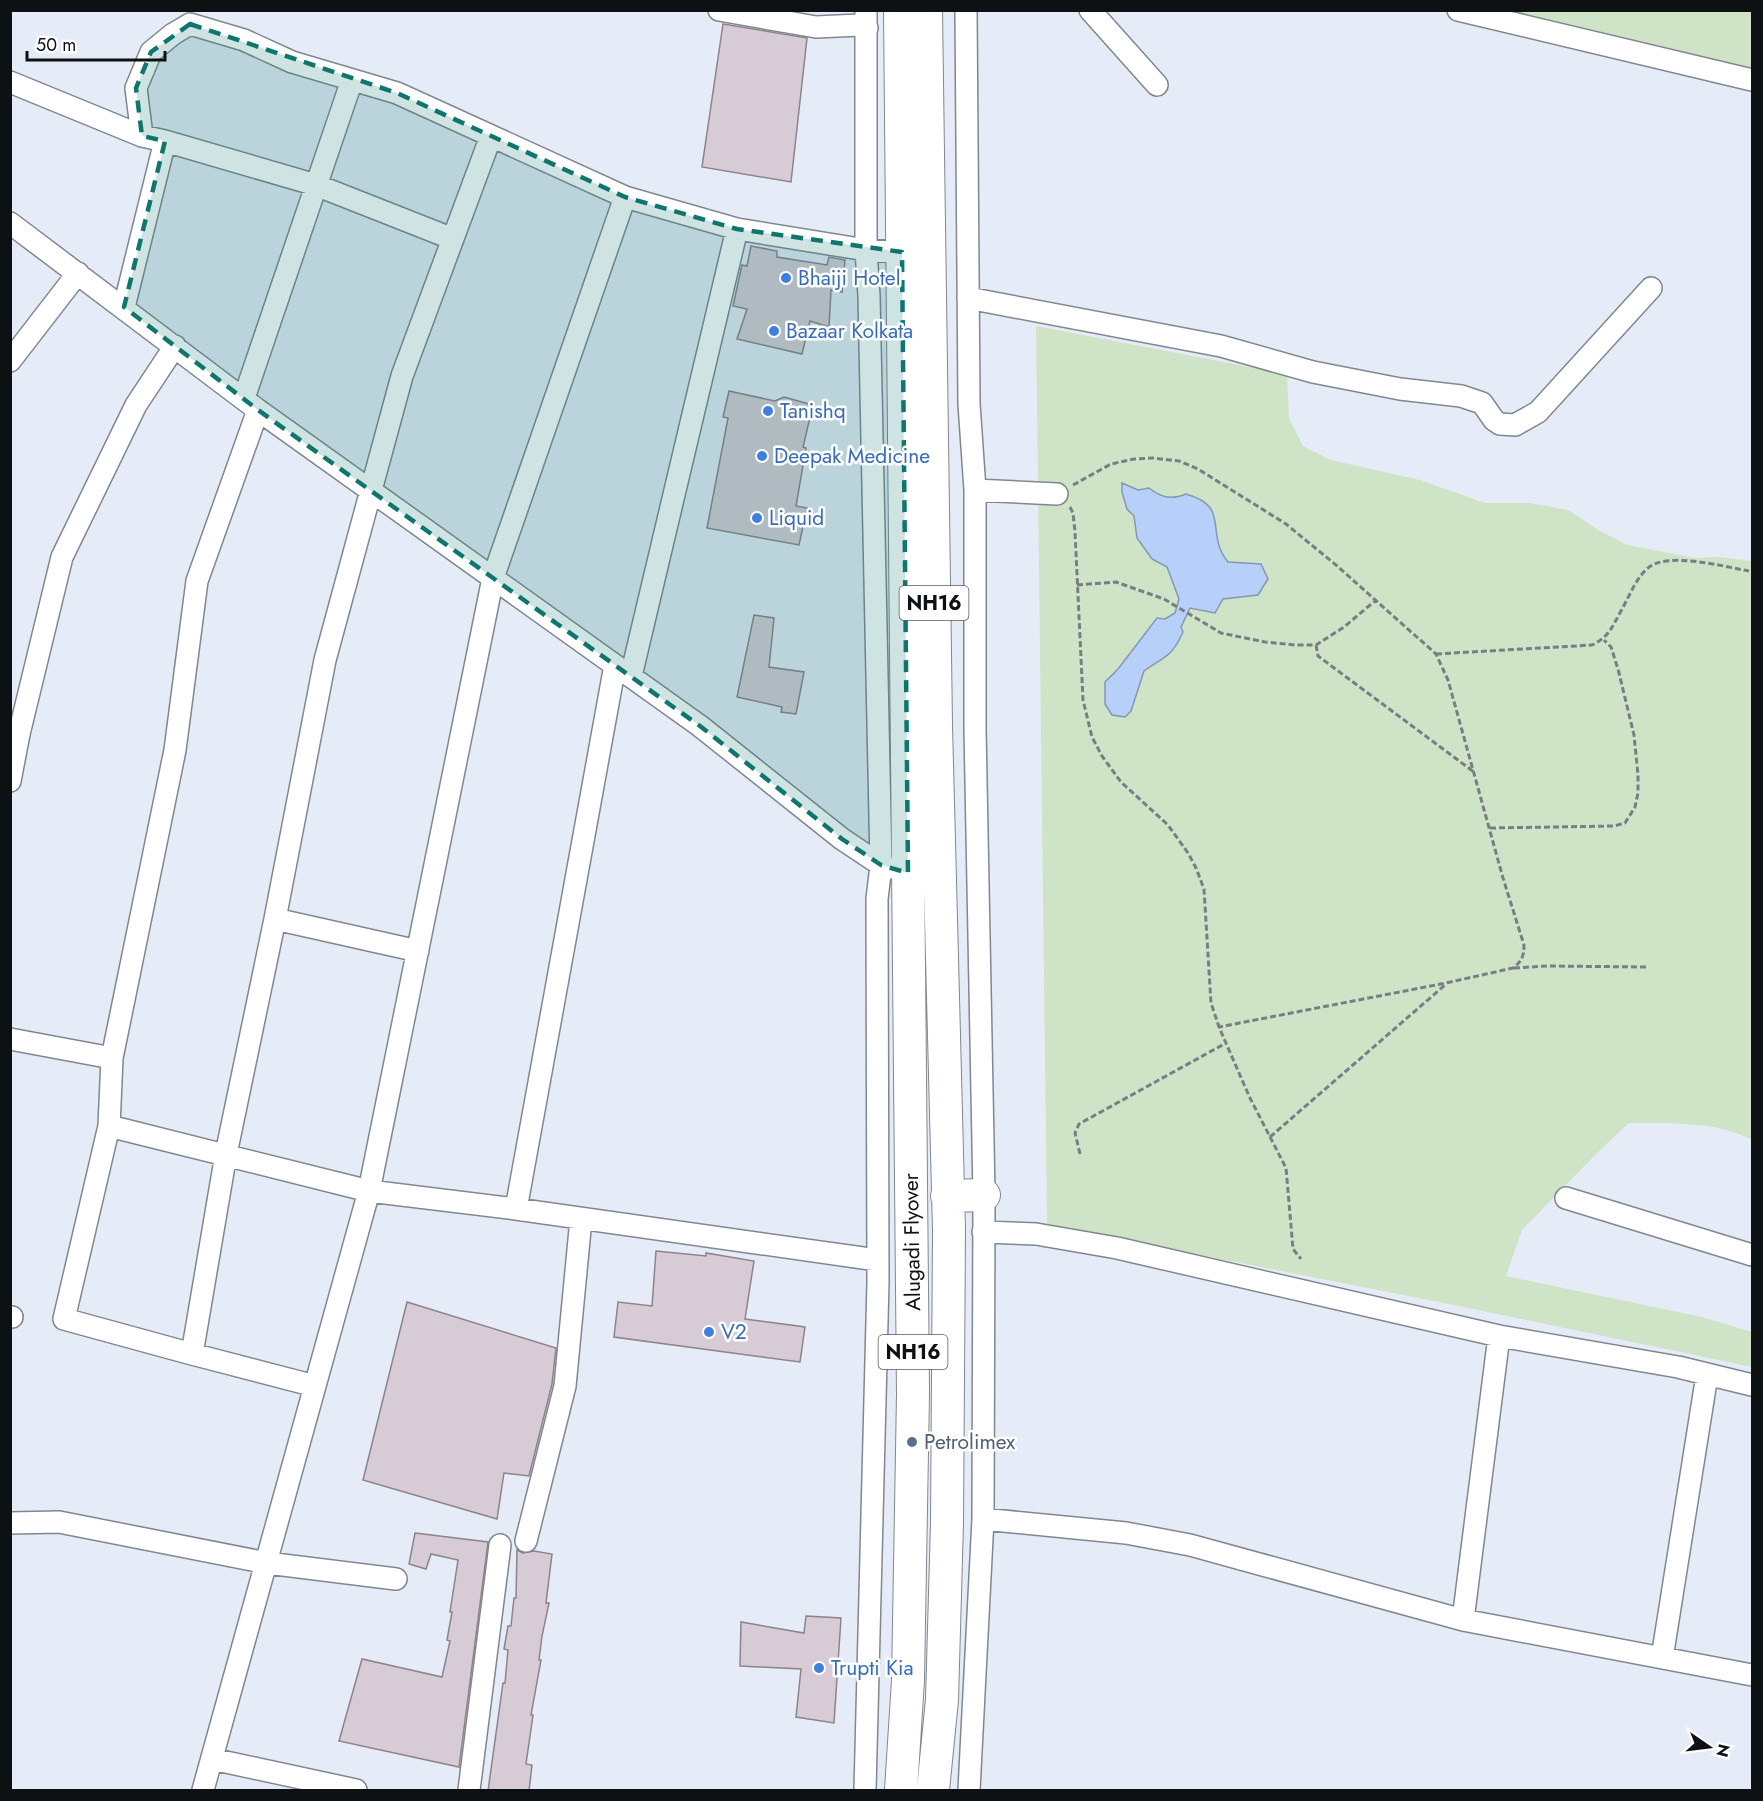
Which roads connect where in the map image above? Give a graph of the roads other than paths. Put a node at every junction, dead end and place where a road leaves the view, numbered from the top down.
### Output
1 (719, 10) edge
2 (900, 10) edge
3 (926, 10) edge
4 (966, 10) edge
5 (1090, 10) edge
6 (1458, 10) edge
7 (189, 17) edge
8 (866, 19) edge
9 (352, 80) junction
10 (1752, 80) edge
11 (10, 82) edge
12 (1157, 85) dead end
13 (142, 136) junction
14 (491, 136) junction
15 (165, 141) junction
16 (316, 185) junction
17 (625, 197) junction
18 (10, 223) edge
19 (737, 229) junction
20 (453, 239) junction
21 (866, 250) junction
22 (902, 252) junction
23 (78, 273) junction
24 (1651, 288) dead end
25 (968, 298) junction
26 (124, 307) junction
27 (175, 346) junction
28 (10, 361) edge
29 (251, 404) junction
30 (975, 490) junction
31 (370, 491) junction
32 (1057, 494) road end
33 (494, 578) junction
34 (623, 671) junction
35 (10, 781) edge
36 (895, 869) junction
37 (275, 919) junction
38 (418, 951) junction
39 (10, 1039) edge
40 (112, 1058) junction
41 (109, 1126) junction
42 (226, 1154) junction
43 (369, 1191) junction
44 (984, 1195) junction
45 (947, 1196) junction
46 (1566, 1198) dead end
47 (516, 1209) junction
48 (581, 1220) junction
49 (983, 1232) junction
50 (1752, 1255) edge
51 (877, 1260) junction
52 (1499, 1336) junction
53 (192, 1354) junction
54 (1707, 1375) junction
55 (1752, 1385) edge
56 (315, 1386) junction
57 (983, 1519) junction
58 (10, 1523) edge
59 (526, 1541) dead end
60 (500, 1545) dead end
61 (267, 1563) junction
62 (396, 1580) dead end
63 (1463, 1620) junction
64 (1662, 1658) junction
65 (1752, 1675) edge
66 (212, 1759) junction
67 (203, 1791) edge
68 (356, 1791) edge
69 (469, 1791) edge
70 (865, 1791) edge
71 (901, 1791) edge
72 (933, 1791) edge
73 (969, 1791) edge

1 - 8 street
2 - 22 highway, NH16
3 - 45 highway, NH16
4 - 25 street
5 - 12 street
6 - 10 street
7 - 9 street
7 - 13 street
8 - 21 street
9 - 14 street
9 - 16 street
11 - 13 street
13 - 15 street
14 - 17 street
14 - 20 street
15 - 16 street
15 - 26 street
16 - 20 street
16 - 29 street
17 - 19 street
17 - 33 street
18 - 23 street
19 - 21 street
19 - 34 street
20 - 31 street
21 - 22 street
21 - 36 street
22 - 36 highway, NH16
23 - 26 street
23 - 28 street
24 - 25 street
25 - 30 street
26 - 27 street
27 - 29 street
27 - 35 street
29 - 31 street
29 - 40 street
30 - 32 street
30 - 44 street
31 - 33 street
31 - 37 street
33 - 34 street
33 - 38 street
34 - 36 street
34 - 47 street
36 - 51 street
36 - 71 highway, Alugadi Flyover / NH16
37 - 38 street
37 - 42 street
38 - 43 street
39 - 40 street
40 - 41 street
41 - 42 street
41 - 53 street
42 - 43 street
42 - 53 street
43 - 47 street
43 - 56 street
44 - 45 highway
44 - 49 street
45 - 72 highway, Alugadi Flyover / NH16
46 - 50 street
47 - 48 street
48 - 51 street
48 - 59 street
49 - 52 street
49 - 57 street
51 - 70 street
52 - 54 street
52 - 63 street
53 - 56 street
54 - 55 street
54 - 64 street
56 - 61 street
57 - 63 street
57 - 73 street
58 - 61 street
60 - 69 street
61 - 62 street
61 - 66 street
63 - 64 street
64 - 65 street
66 - 67 street
66 - 68 street

